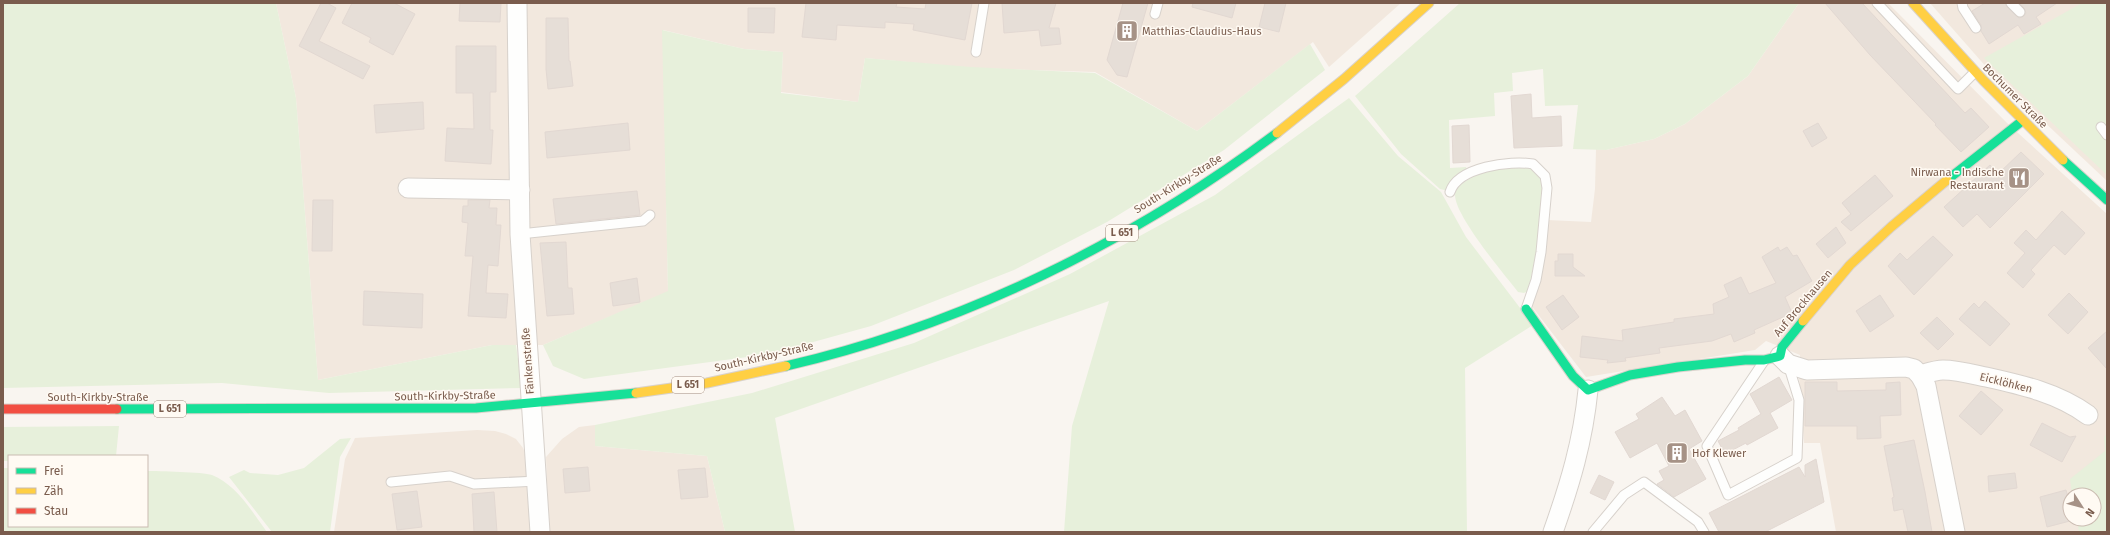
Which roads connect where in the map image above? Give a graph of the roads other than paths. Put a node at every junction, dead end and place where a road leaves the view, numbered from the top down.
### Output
1 (517, 3) edge
2 (984, 3) edge
3 (1158, 3) edge
4 (1429, 3) edge
5 (1877, 3) edge
6 (1913, 3) edge
7 (1962, 3) edge
8 (2011, 3) edge
9 (2020, 12) dead end
10 (1155, 14) dead end
11 (1976, 28) dead end
12 (976, 52) dead end
13 (1974, 73) junction
14 (2022, 121) junction
15 (2101, 127) dead end
16 (2107, 135) edge
17 (408, 188) dead end
18 (520, 190) junction
19 (1450, 192) dead end
20 (2107, 200) edge
21 (650, 215) dead end
22 (520, 234) junction
23 (1526, 309) joint
24 (1777, 360) junction
25 (1920, 375) junction
26 (1588, 390) junction
27 (530, 404) junction
28 (3, 409) edge
29 (2088, 415) dead end
30 (537, 481) junction
31 (391, 482) dead end
32 (540, 532) edge
33 (1553, 532) edge
34 (1593, 532) edge
35 (1704, 532) edge
36 (1955, 532) edge

1 - 18 street, Fänkenstraße
2 - 12 lane
3 - 10 lane
4 - 27 main road, South-Kirkby-Straße / L 651
5 - 13 lane
6 - 13 main road, Bochumer Straße
7 - 11 lane
8 - 9 lane
13 - 14 main road, Bochumer Straße
14 - 20 main road, Bochumer Straße
14 - 24 main road, Auf Brockhausen
15 - 16 lane
17 - 18 street
18 - 22 street, Fänkenstraße
19 - 23 lane
21 - 22 lane
22 - 27 street, Fänkenstraße
23 - 26 main road
24 - 24 lane
24 - 25 street
24 - 26 main road
25 - 29 street, Eicklöhken
25 - 36 street
26 - 33 street
27 - 28 main road, South-Kirkby-Straße / L 651
27 - 30 street, Fänkenstraße
30 - 31 lane
30 - 32 street, Fänkenstraße
34 - 35 lane

